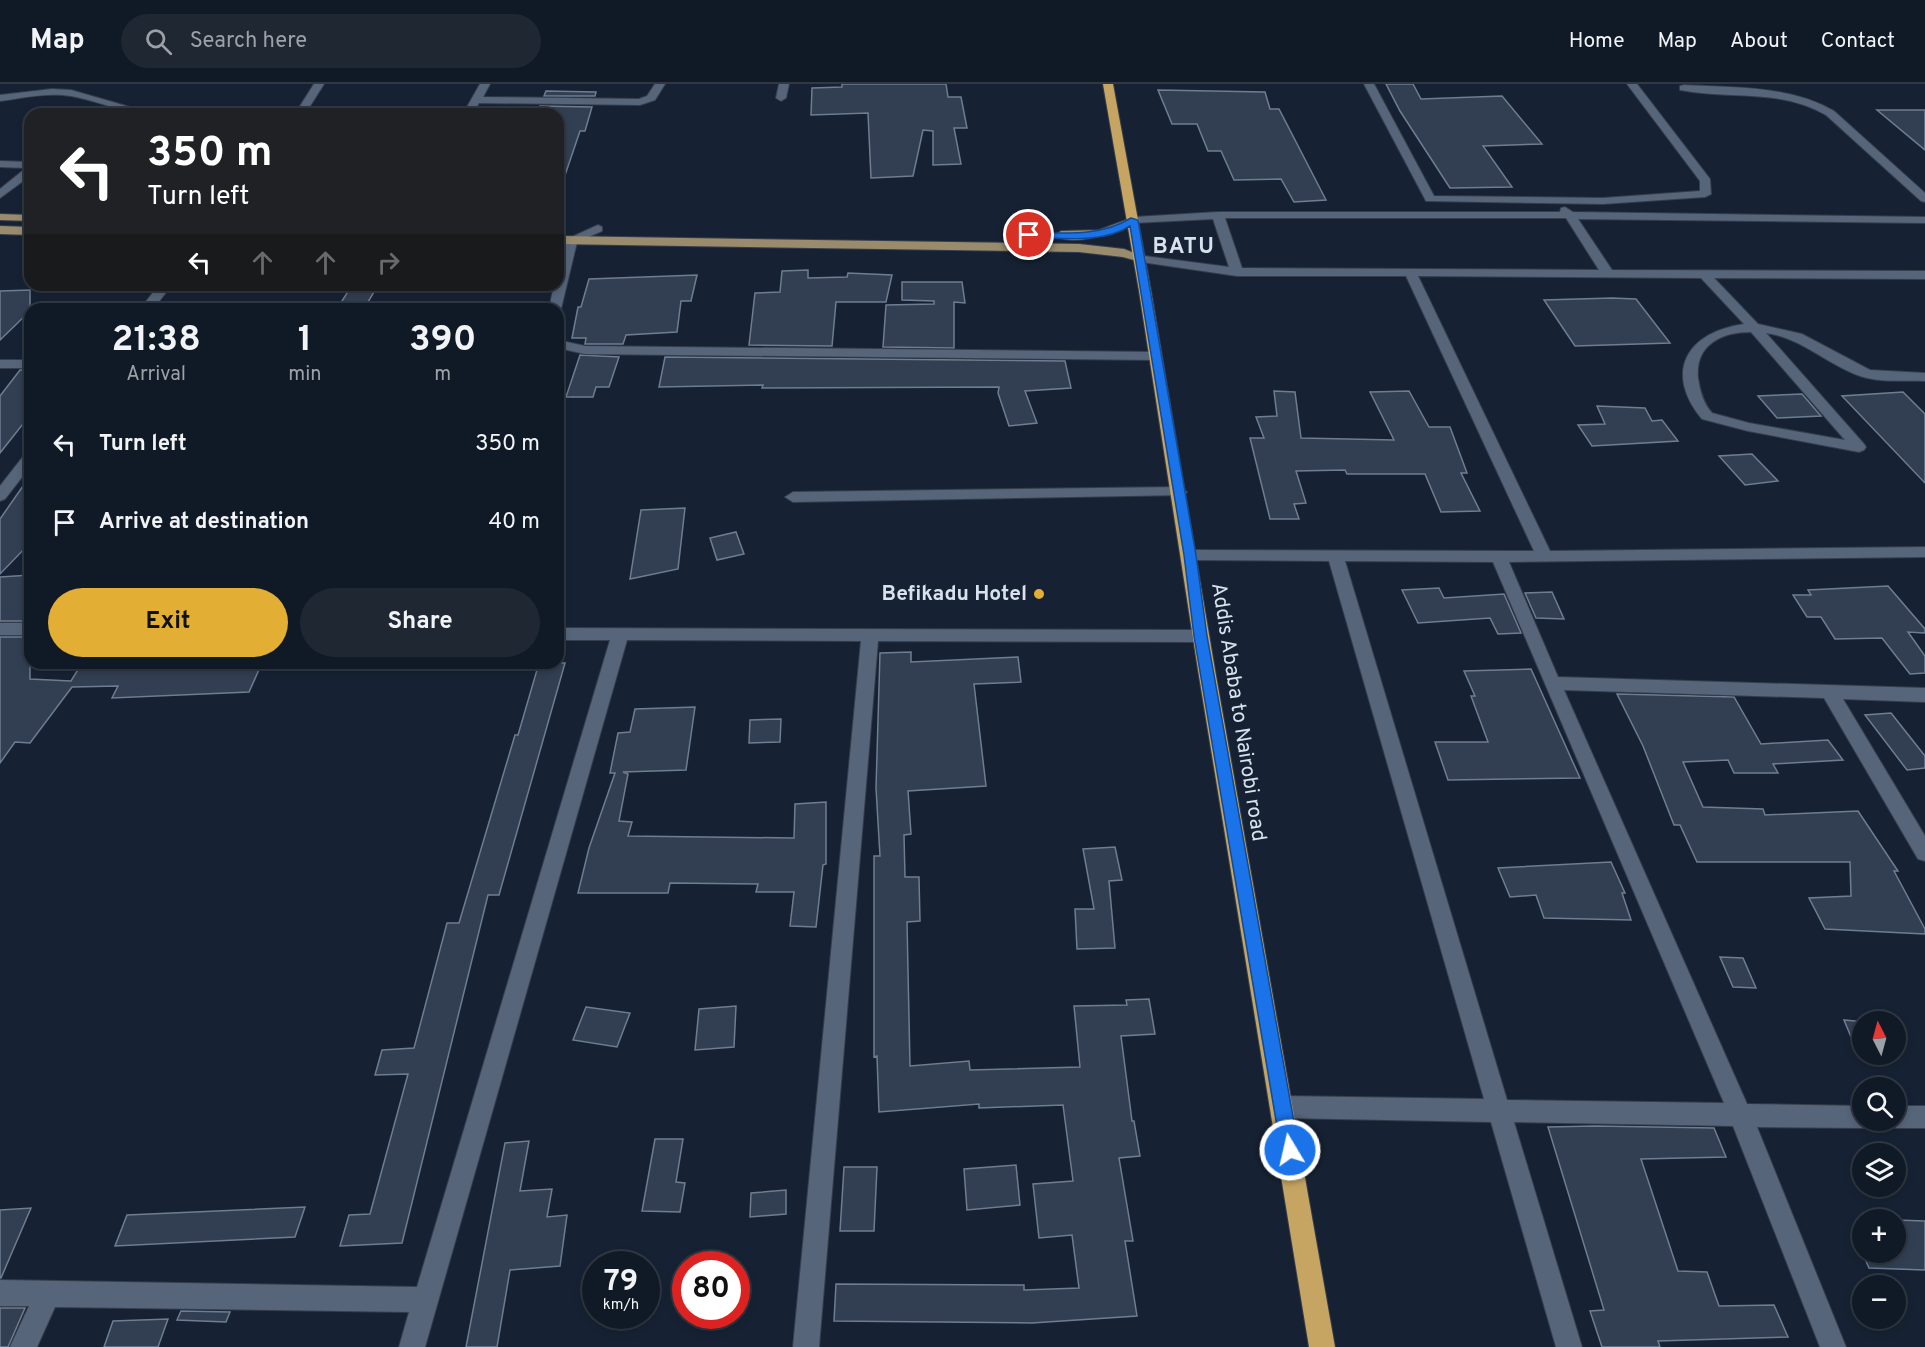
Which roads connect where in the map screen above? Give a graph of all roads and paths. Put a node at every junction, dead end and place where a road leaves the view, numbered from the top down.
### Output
1 (319, 84) edge
2 (485, 84) edge
3 (660, 84) edge
4 (784, 84) edge
5 (1108, 84) edge
6 (1369, 84) edge
7 (1632, 84) edge
8 (1684, 88) dead end
9 (0, 98) edge
10 (781, 98) dead end
11 (476, 100) junction
12 (127, 108) edge
13 (304, 108) edge
14 (471, 108) edge
15 (0, 164) edge
16 (24, 165) edge
17 (24, 175) edge
18 (0, 195) edge
19 (1925, 199) edge
20 (1555, 201) junction
21 (1218, 214) junction
22 (1570, 215) junction
23 (0, 217) edge
24 (24, 218) edge
25 (1134, 220) junction
26 (1925, 220) edge
27 (564, 229) edge
28 (0, 230) edge
29 (598, 230) junction
30 (24, 231) edge
31 (564, 240) edge
32 (1141, 258) junction
33 (1237, 272) junction
34 (1410, 272) junction
35 (1608, 274) junction
36 (1705, 275) junction
37 (1925, 275) edge
38 (160, 291) edge
39 (151, 303) edge
40 (1755, 329) junction
41 (564, 345) edge
42 (585, 350) junction
43 (564, 356) edge
44 (1155, 356) junction
45 (0, 364) edge
46 (24, 364) edge
47 (1925, 377) edge
48 (24, 464) edge
49 (1179, 492) junction
50 (0, 496) edge
51 (793, 497) dead end
52 (1925, 552) edge
53 (1190, 555) junction
54 (1544, 556) junction
55 (1336, 557) junction
56 (1499, 557) junction
57 (0, 629) edge
58 (24, 629) edge
59 (564, 634) edge
60 (620, 634) junction
61 (870, 636) junction
62 (1201, 636) junction
63 (1552, 683) junction
64 (1830, 693) junction
65 (1925, 695) edge
66 (1925, 853) edge
67 (1283, 1107) junction
68 (1500, 1111) junction
69 (1741, 1116) junction
70 (1852, 1117) edge
71 (1906, 1117) edge
72 (1925, 1117) edge
73 (0, 1293) edge
74 (48, 1294) junction
75 (425, 1300) junction
76 (23, 1347) edge
77 (412, 1347) edge
78 (806, 1347) edge
79 (1322, 1347) edge
80 (1569, 1347) edge
81 (1833, 1347) edge

1 - 13 street
2 - 11 street
3 - 11 street
4 - 10 street
5 - 25 highway, Addis Ababa to Nairobi road
6 - 20 street
7 - 20 street
8 - 19 street
9 - 12 street
11 - 14 street
15 - 16 street
17 - 18 street
20 - 22 street
21 - 22 street
21 - 25 street
21 - 33 street
22 - 26 street
22 - 35 street
23 - 24 main road
25 - 29 main road
25 - 32 highway, Addis Ababa to Nairobi road
27 - 29 main road
28 - 30 main road
29 - 31 street
31 - 32 main road
32 - 33 street
32 - 44 highway, Addis Ababa to Nairobi road
33 - 34 street
34 - 35 street
34 - 54 street
35 - 36 street
36 - 37 street
36 - 40 street
38 - 39 street
40 - 40 street
40 - 47 street
41 - 42 street
42 - 43 street
42 - 44 street
44 - 49 highway, Addis Ababa to Nairobi road
45 - 46 street
48 - 50 street
49 - 51 street
49 - 53 highway, Addis Ababa to Nairobi road
52 - 54 street
53 - 55 street
53 - 62 highway, Addis Ababa to Nairobi road
54 - 56 street
55 - 56 street
55 - 68 street
56 - 63 street
57 - 58 street
59 - 60 street
60 - 61 street
60 - 75 street
61 - 62 street
61 - 78 street
62 - 67 highway, Addis Ababa to Nairobi road
63 - 64 street
63 - 69 street
64 - 65 street
64 - 66 street
67 - 68 street
67 - 79 highway, Addis Ababa to Nairobi road
68 - 69 street
68 - 80 street
69 - 70 street
69 - 81 street
71 - 72 street
73 - 74 street
74 - 75 street
74 - 76 street
75 - 77 street

